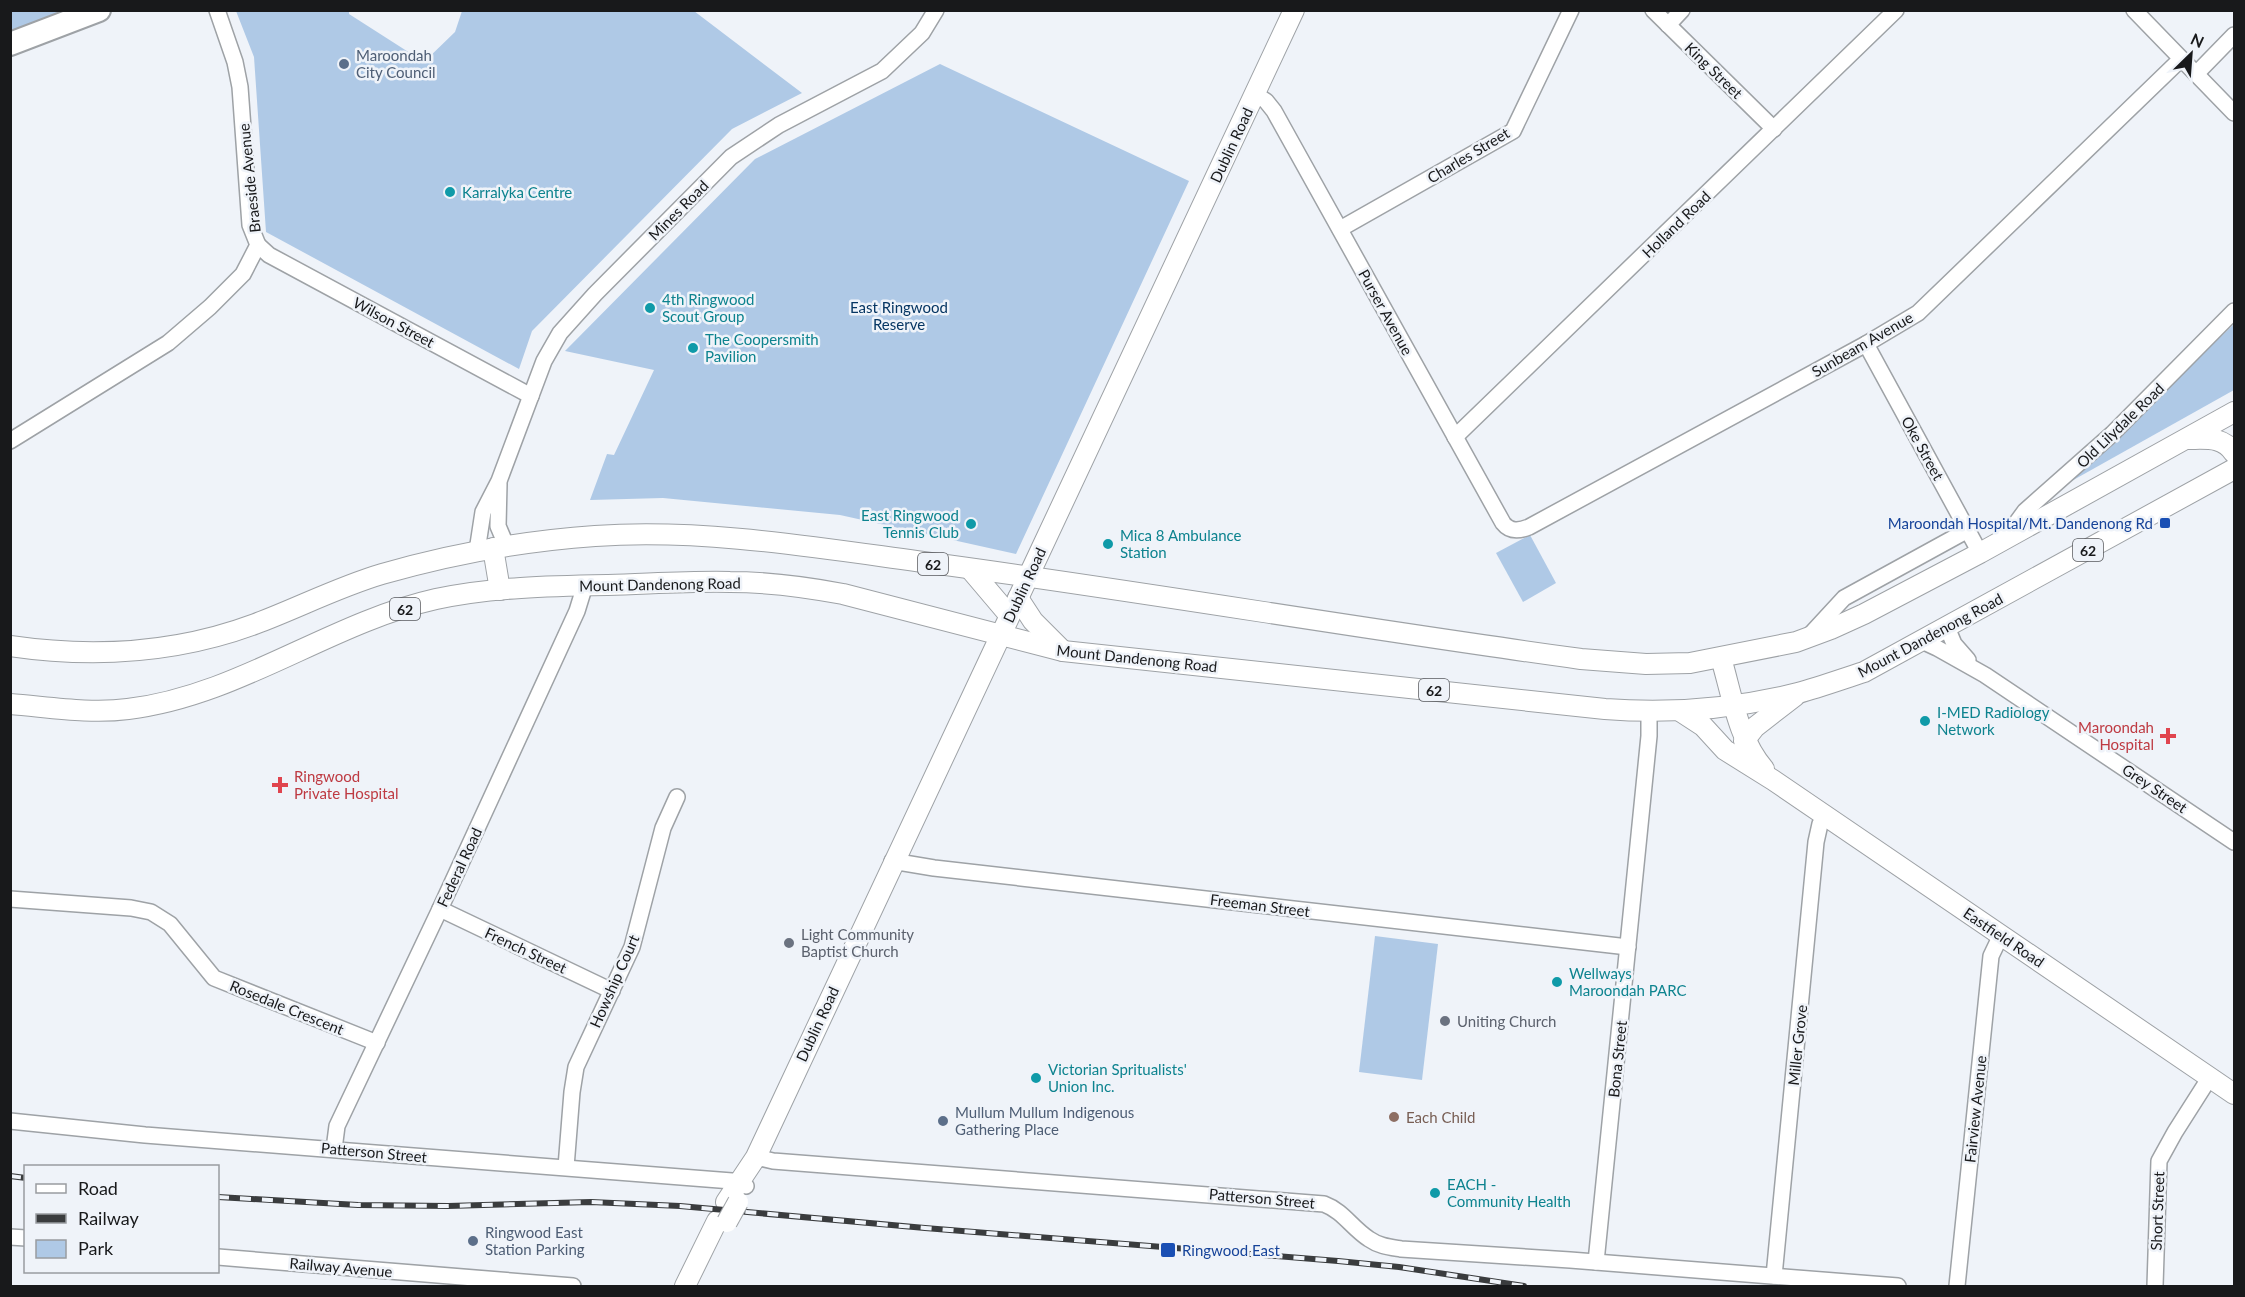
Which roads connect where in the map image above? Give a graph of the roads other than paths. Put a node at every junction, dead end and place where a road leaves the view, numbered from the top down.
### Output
1 (99, 10) edge
2 (217, 10) edge
3 (936, 10) edge
4 (1293, 10) edge
5 (1570, 10) edge
6 (1653, 10) edge
7 (1682, 10) edge
8 (1896, 10) edge
9 (2134, 10) edge
10 (1668, 25) junction
11 (2235, 34) edge
12 (10, 44) edge
13 (2181, 59) junction
14 (2196, 74) junction
15 (1255, 94) junction
16 (2235, 113) edge
17 (1774, 129) junction
18 (1340, 228) junction
19 (258, 245) junction
20 (2235, 312) edge
21 (1866, 344) junction
22 (531, 396) junction
23 (2235, 412) edge
24 (1455, 437) junction
25 (2185, 440) junction
26 (10, 441) edge
27 (2235, 453) edge
28 (2232, 474) edge
29 (499, 481) junction
30 (1968, 530) junction
31 (1516, 531) joint
32 (2006, 538) junction
33 (492, 548) junction
34 (1980, 553) junction
35 (970, 569) junction
36 (1028, 576) junction
37 (585, 585) junction
38 (500, 590) junction
39 (1013, 606) junction
40 (1947, 627) junction
41 (999, 636) junction
42 (1808, 637) junction
43 (1922, 641) junction
44 (10, 646) edge
45 (1063, 651) junction
46 (1721, 658) junction
47 (1985, 675) junction
48 (1799, 692) junction
49 (10, 704) edge
50 (1729, 706) junction
51 (1680, 711) junction
52 (1649, 712) junction
53 (1739, 748) junction
54 (677, 797) dead end
55 (1825, 816) junction
56 (2235, 842) edge
57 (892, 861) junction
58 (10, 898) edge
59 (440, 909) junction
60 (2001, 935) junction
61 (1628, 947) junction
62 (612, 991) junction
63 (377, 1043) junction
64 (2210, 1077) junction
65 (2235, 1094) edge
66 (10, 1121) edge
67 (334, 1149) junction
68 (755, 1158) junction
69 (566, 1167) junction
70 (737, 1193) junction
71 (722, 1221) junction
72 (219, 1257) edge
73 (1596, 1262) junction
74 (1774, 1276) junction
75 (573, 1287) edge
76 (685, 1287) edge
77 (697, 1287) edge
78 (1898, 1287) edge
79 (1957, 1287) edge
80 (2155, 1287) edge

1 - 12 highway
2 - 19 street, Braeside Avenue
3 - 22 street, Mines Road
4 - 15 main road, Dublin Road
5 - 18 street, Charles Street
6 - 10 street, King Street
7 - 10 street
8 - 17 street, Holland Road
9 - 13 street
10 - 17 street, King Street
11 - 14 street
13 - 14 street
13 - 21 street, Sunbeam Avenue
14 - 16 street
15 - 18 street, Purser Avenue
15 - 36 main road, Dublin Road
17 - 24 street, Holland Road
18 - 24 street, Purser Avenue
19 - 22 street, Wilson Street
19 - 26 street, Braeside Avenue
20 - 32 street, Old Lilydale Road
21 - 30 street, Oke Street
21 - 31 street, Sunbeam Avenue
22 - 29 street, Mines Road
23 - 25 main road, 62
24 - 31 street, Purser Avenue
25 - 27 main road
25 - 32 main road, 62
28 - 40 main road, Mount Dandenong Road / 62
29 - 33 street, Mines Road
29 - 33 street, Mines Road
30 - 34 street, Oke Street
30 - 42 street
32 - 34 main road, 62
33 - 35 main road, 62
33 - 38 main road
33 - 44 main road, 62
34 - 42 main road, 62
35 - 36 main road, 62
35 - 39 main road
36 - 39 main road, Dublin Road
36 - 46 main road, 62
37 - 38 main road, Mount Dandenong Road / 62
37 - 41 main road, Mount Dandenong Road / 62
37 - 59 street, Federal Road
38 - 49 main road, Mount Dandenong Road / 62
39 - 41 main road, Dublin Road
39 - 45 main road
40 - 43 main road, Mount Dandenong Road / 62
40 - 47 street, Grey Street
41 - 45 main road, Mount Dandenong Road / 62
41 - 57 main road, Dublin Road
42 - 46 main road, 62
43 - 47 street, Grey Street
43 - 48 main road, Mount Dandenong Road / 62
45 - 52 main road, Mount Dandenong Road / 62
46 - 50 main road, Eastfield Road
47 - 56 street, Grey Street
48 - 50 main road, Mount Dandenong Road / 62
48 - 53 main road
50 - 51 main road, Mount Dandenong Road / 62
50 - 53 main road, Eastfield Road
51 - 52 main road, Mount Dandenong Road / 62
51 - 53 main road
52 - 61 street, Bona Street
53 - 55 main road, Eastfield Road
54 - 62 street, Howship Court
55 - 60 main road, Eastfield Road
55 - 74 street, Miller Grove
57 - 61 street, Freeman Street
57 - 68 main road, Dublin Road
58 - 63 street, Rosedale Crescent
59 - 62 street, French Street
59 - 63 street, Federal Road
60 - 64 main road, Eastfield Road
60 - 79 street, Fairview Avenue
61 - 73 street, Bona Street
62 - 69 street, Howship Court
63 - 67 street, Federal Road
64 - 65 main road, Eastfield Road
64 - 80 street, Short Street
66 - 67 street, Patterson Street
67 - 69 street, Patterson Street
68 - 70 main road, Dublin Road
68 - 73 street, Patterson Street
69 - 70 street, Patterson Street
70 - 71 main road, Dublin Road, bridge
71 - 76 main road, Dublin Road
71 - 77 main road, Dublin Road
72 - 75 street, Railway Avenue
73 - 74 street, Patterson Street
74 - 78 street, Patterson Street

